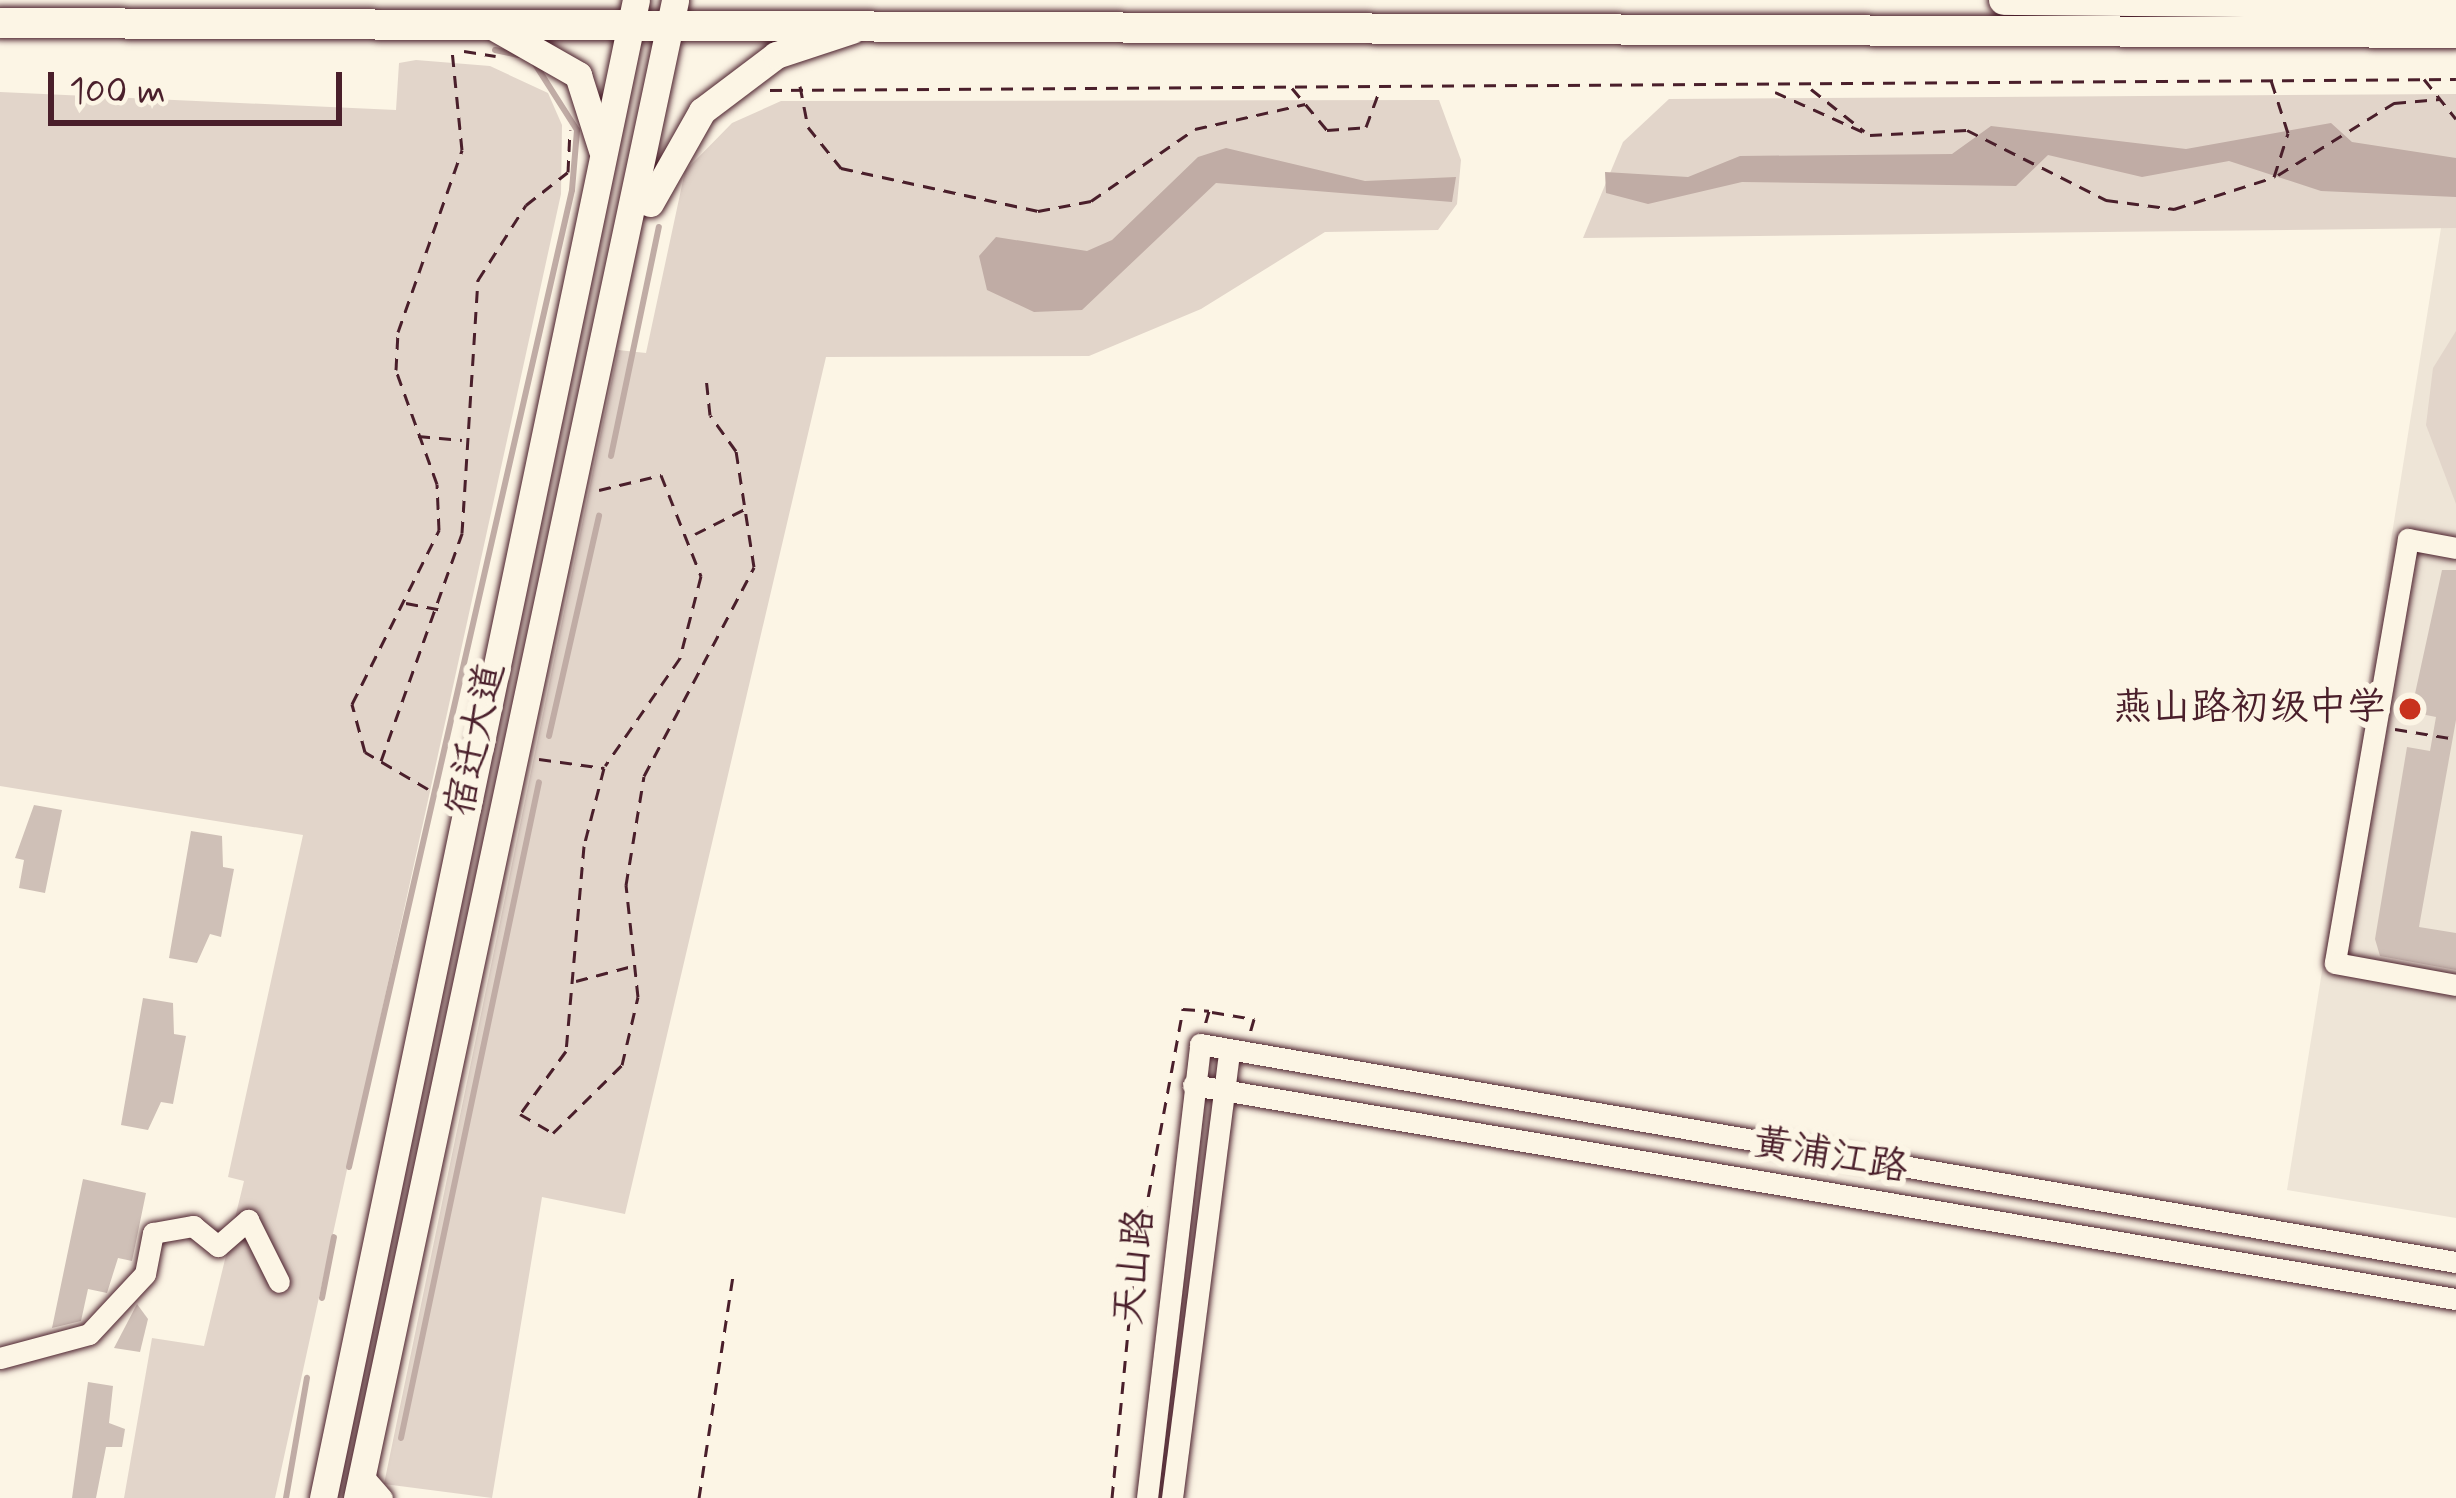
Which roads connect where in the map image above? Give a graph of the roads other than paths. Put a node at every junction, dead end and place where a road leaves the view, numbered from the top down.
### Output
1 (2004, 0) edge
2 (2456, 4) edge
3 (674, 13) edge
4 (635, 14) edge
5 (0, 23) edge
6 (490, 25) junction
7 (858, 28) junction
8 (2456, 34) edge
9 (603, 175) junction
10 (613, 302) junction
11 (2456, 548) edge
12 (2456, 985) edge
13 (1200, 1044) joint
14 (1229, 1049) junction
15 (1193, 1085) junction
16 (1219, 1091) junction
17 (2456, 1262) edge
18 (279, 1282) dead end
19 (2456, 1299) edge
20 (0, 1358) edge
21 (359, 1486) edge
22 (323, 1498) edge
23 (382, 1498) edge
24 (1147, 1498) edge
25 (1172, 1498) edge

1 - 2 highway
3 - 4 highway
3 - 7 highway
3 - 10 main road, 宿迁大道
4 - 6 highway
4 - 9 main road, 宿迁大道
5 - 6 highway
6 - 9 main road
7 - 8 highway
7 - 10 main road
9 - 22 main road, 宿迁大道
10 - 21 main road, 宿迁大道
11 - 12 street
13 - 14 street, 黄浦江路
13 - 15 street, 天山路
14 - 16 street, 天山路
14 - 17 street, 黄浦江路
15 - 16 street, 黄浦江路
15 - 24 street, 天山路
16 - 19 street, 黄浦江路
16 - 25 street, 天山路
18 - 20 street
21 - 23 street

